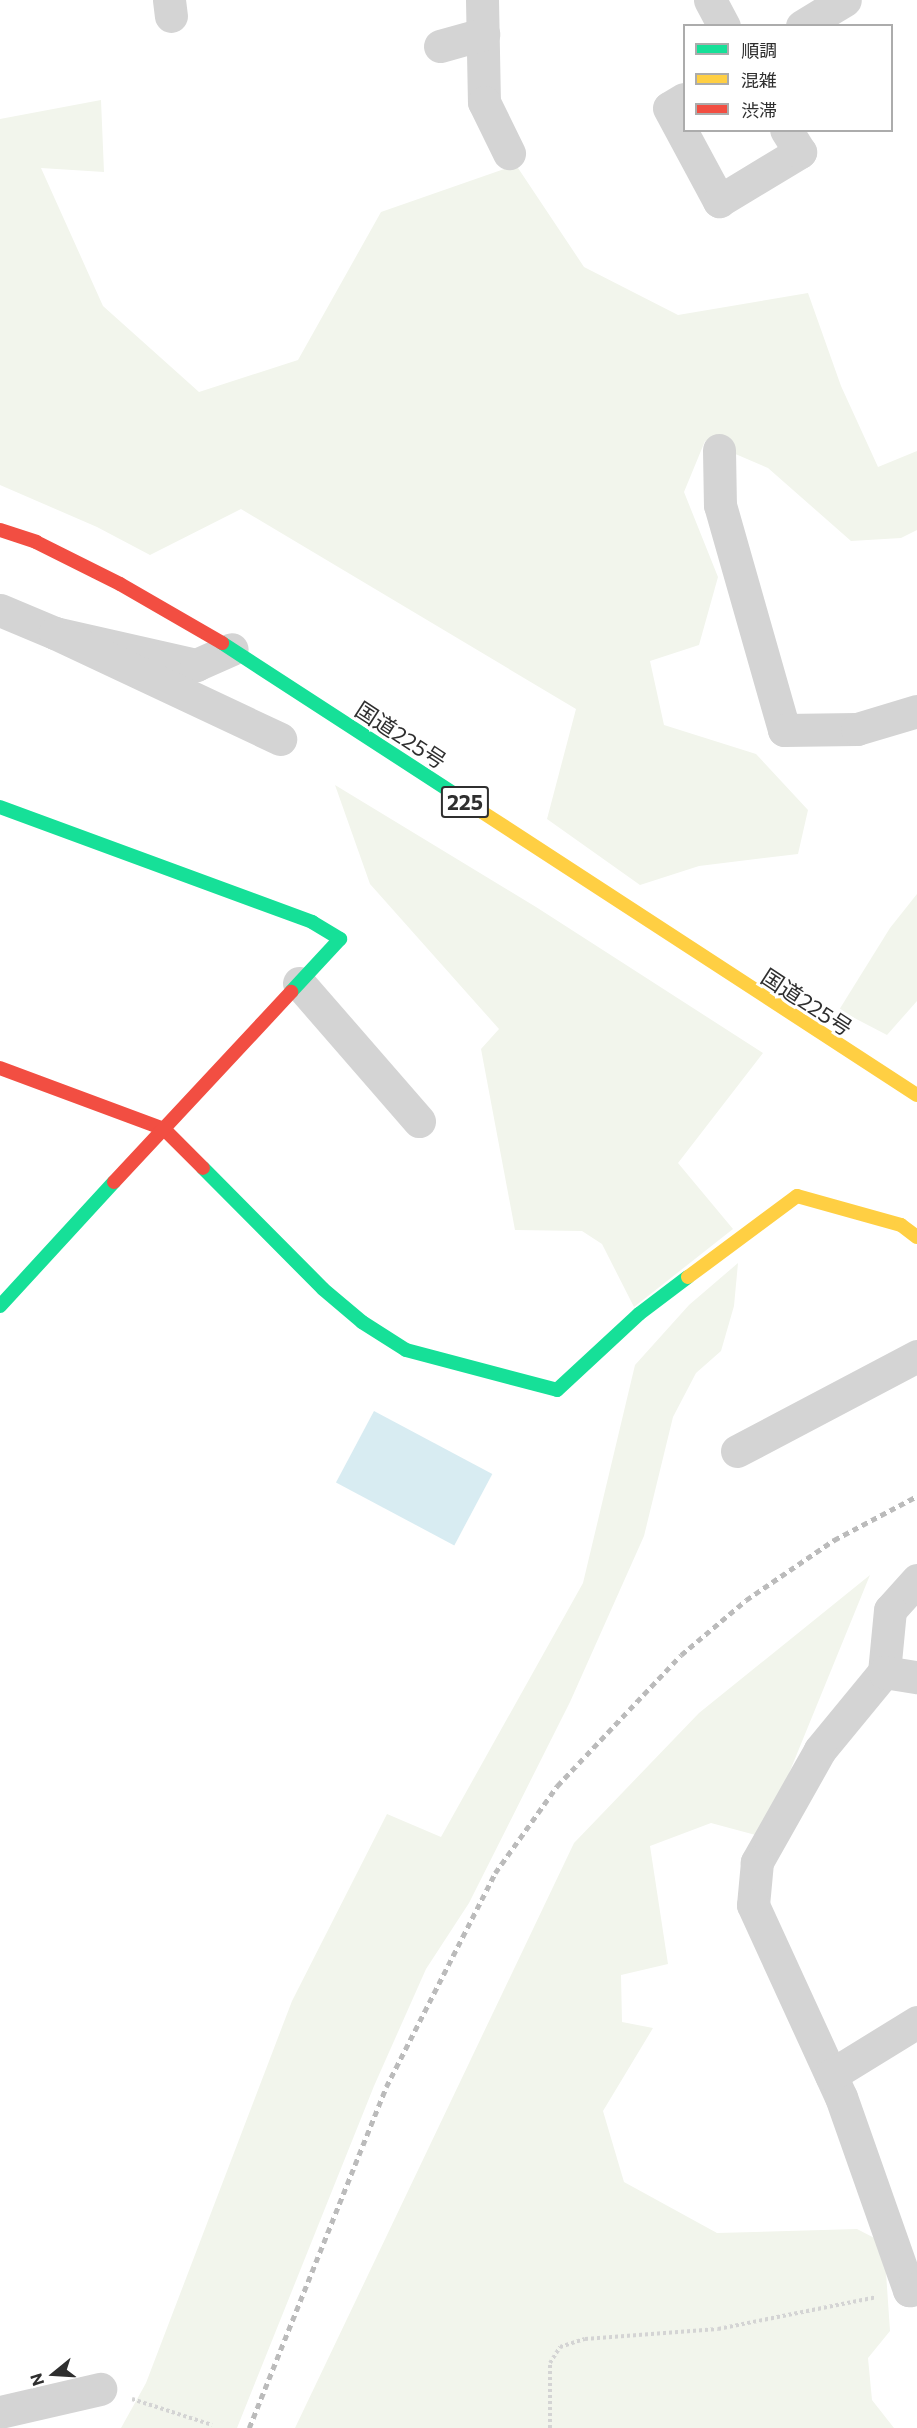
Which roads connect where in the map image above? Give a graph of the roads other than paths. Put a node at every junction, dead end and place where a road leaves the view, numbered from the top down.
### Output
1 (482, 0) edge
2 (710, 0) edge
3 (723, 24) edge
4 (483, 34) junction
5 (440, 46) dead end
6 (683, 100) edge
7 (787, 132) edge
8 (509, 153) dead end
9 (719, 450) dead end
10 (0, 531) edge
11 (0, 610) edge
12 (55, 633) junction
13 (232, 649) junction
14 (917, 711) edge
15 (280, 739) dead end
16 (0, 807) edge
17 (300, 983) junction
18 (0, 1068) edge
19 (917, 1095) edge
20 (419, 1121) dead end
21 (164, 1129) junction
22 (917, 1238) edge
23 (0, 1306) edge
24 (917, 1356) edge
25 (737, 1451) dead end
26 (917, 1580) edge
27 (884, 1672) junction
28 (917, 1677) edge
29 (917, 2022) edge
30 (831, 2075) junction
31 (913, 2289) edge
32 (100, 2389) road end
33 (0, 2412) edge

1 - 4 street
2 - 3 street
4 - 5 street
4 - 8 street
6 - 7 street
9 - 14 street
10 - 13 main road, 国道225号 / 225
11 - 12 street
12 - 13 street
12 - 15 street
13 - 19 main road, 国道225号 / 225
16 - 17 main road
17 - 20 street
17 - 21 main road
18 - 21 main road
21 - 22 main road
21 - 23 main road
24 - 25 street
26 - 27 street
27 - 28 street
27 - 30 street
29 - 30 street
30 - 31 street
32 - 33 street

